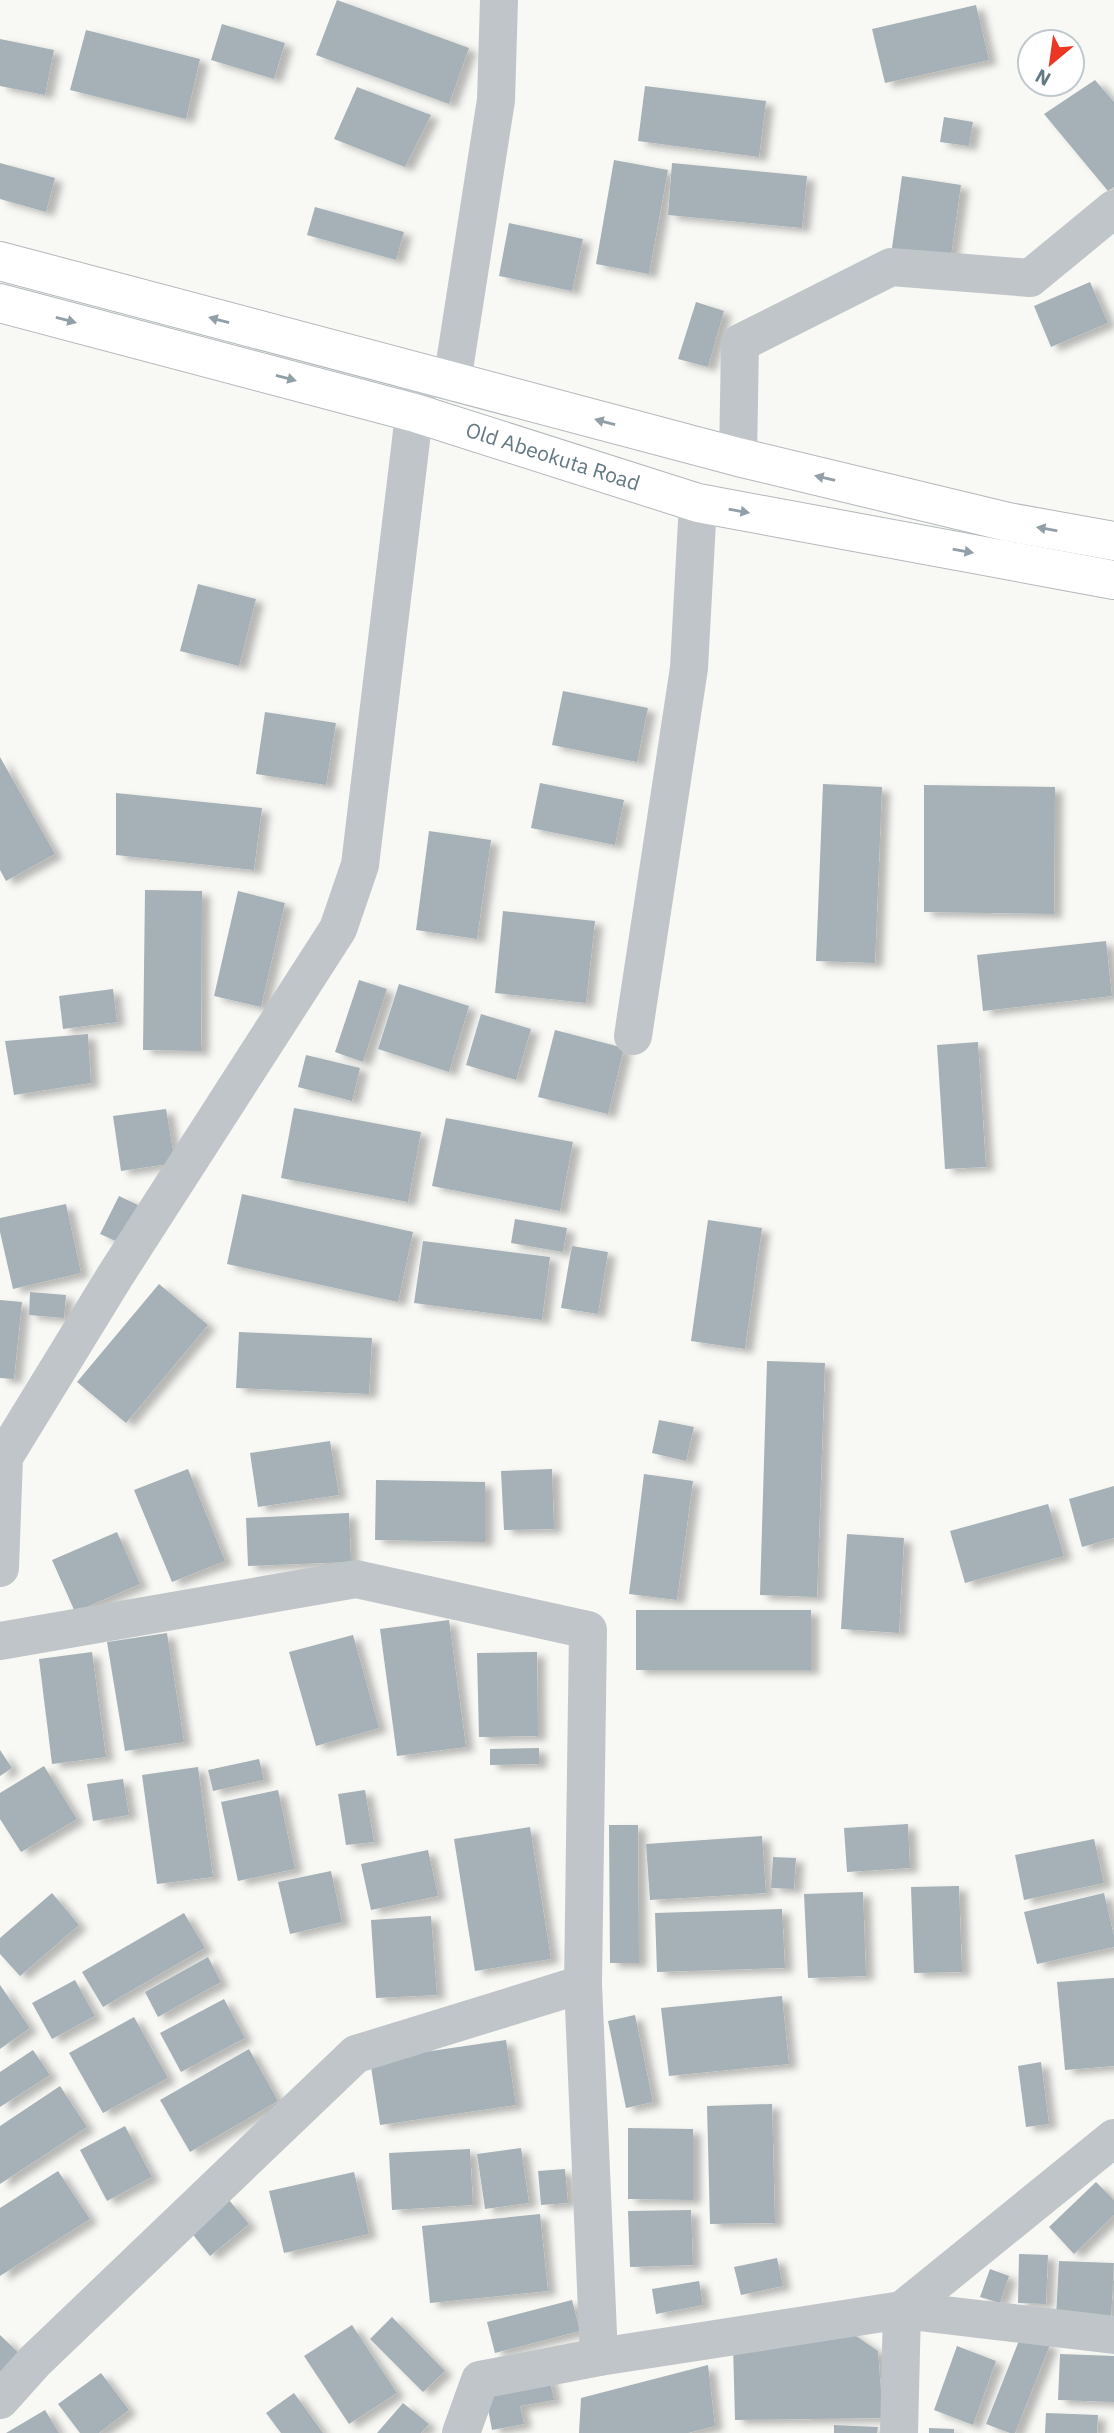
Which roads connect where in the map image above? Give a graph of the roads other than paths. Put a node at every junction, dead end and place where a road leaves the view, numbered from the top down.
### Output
1 (499, 0) edge
2 (1114, 209) edge
3 (0, 261) edge
4 (0, 303) edge
5 (435, 378) junction
6 (415, 412) junction
7 (738, 457) junction
8 (698, 503) junction
9 (1114, 541) edge
10 (1114, 580) edge
11 (634, 1037) dead end
12 (0, 1568) edge
13 (0, 1641) edge
14 (583, 1984) junction
15 (1114, 2138) edge
16 (902, 2310) junction
17 (1114, 2335) edge
18 (599, 2357) junction
19 (0, 2400) edge
20 (461, 2433) edge
21 (899, 2433) edge

1 - 5 street
2 - 7 street
5 -> 3 highway, Old Abeokuta Road
4 -> 6 highway, Old Abeokuta Road
5 - 6 street
7 -> 5 highway, Old Abeokuta Road
6 - 8 highway, Old Abeokuta Road
6 - 12 street
9 -> 7 highway, Old Abeokuta Road
8 -> 10 highway, Old Abeokuta Road
8 - 11 street
13 - 14 street
14 - 18 street
14 - 19 street
15 - 16 street
16 - 17 street
16 - 18 street
16 - 21 street
18 - 20 street

